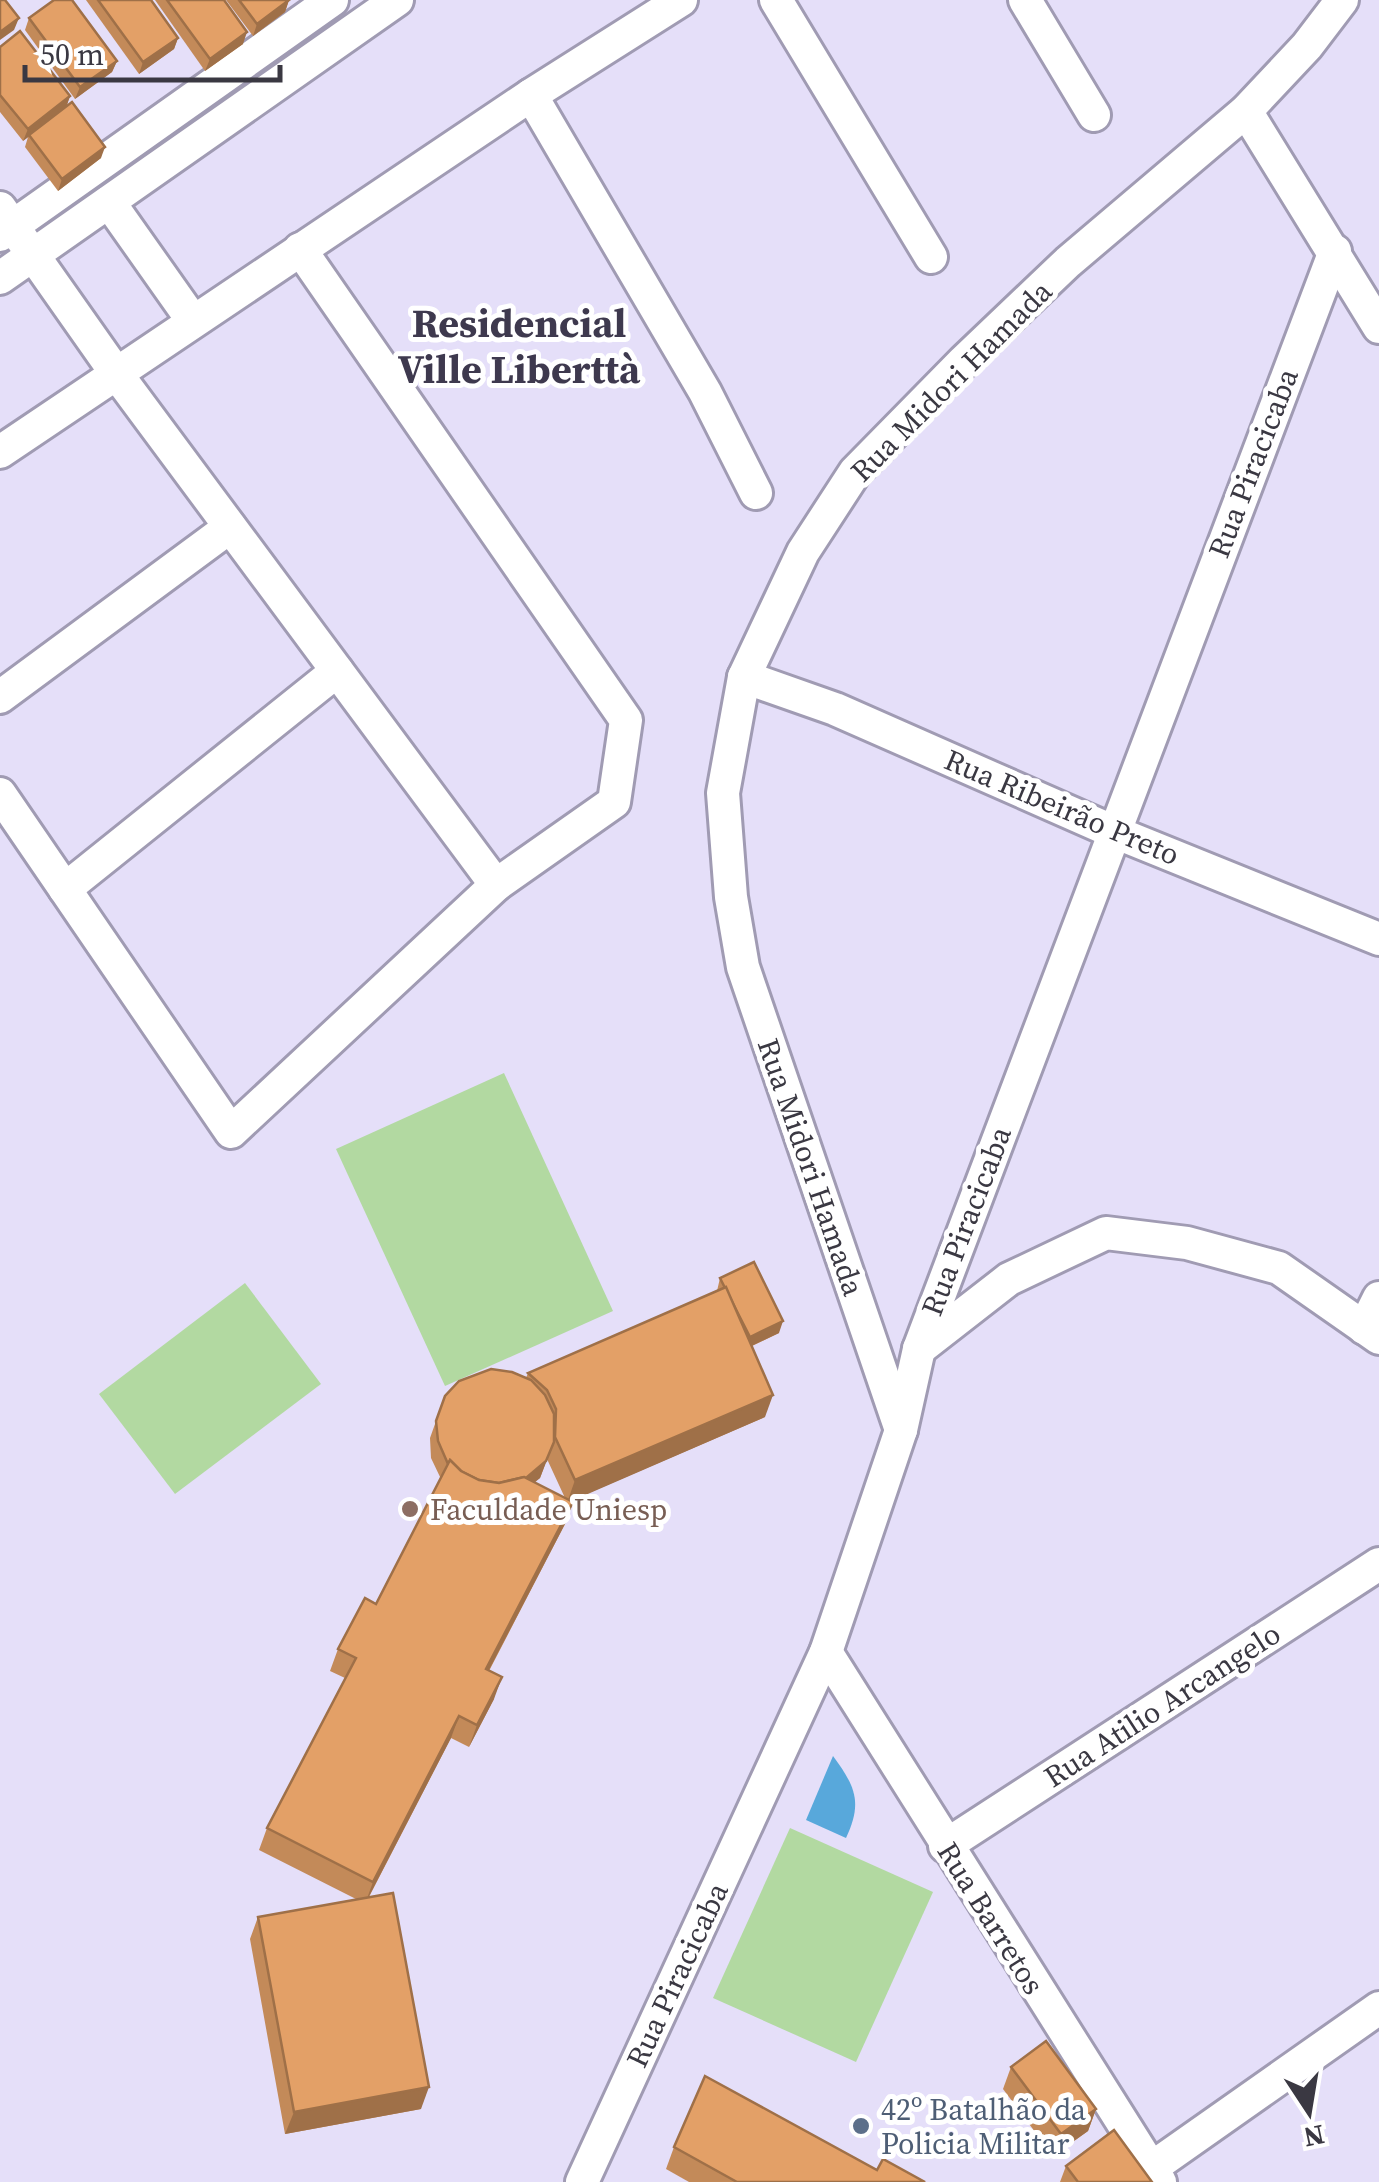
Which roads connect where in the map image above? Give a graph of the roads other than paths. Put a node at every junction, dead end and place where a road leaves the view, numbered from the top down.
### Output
1 (332, 0) edge
2 (398, 0) edge
3 (682, 0) edge
4 (776, 0) edge
5 (1025, 0) edge
6 (1342, 0) edge
7 (531, 95) junction
8 (1246, 111) junction
9 (1094, 115) dead end
10 (109, 202) junction
11 (5, 223) edge
12 (300, 249) junction
13 (1335, 251) junction
14 (35, 254) junction
15 (931, 257) dead end
16 (0, 278) edge
17 (193, 321) junction
18 (1379, 327) edge
19 (116, 373) junction
20 (0, 452) edge
21 (756, 493) dead end
22 (230, 527) junction
23 (337, 670) junction
24 (744, 676) junction
25 (0, 697) edge
26 (0, 794) edge
27 (1112, 831) junction
28 (496, 886) junction
29 (65, 889) junction
30 (1379, 939) edge
31 (1379, 1298) edge
32 (1372, 1333) edge
33 (918, 1348) junction
34 (901, 1430) junction
35 (1379, 1564) edge
36 (826, 1652) junction
37 (945, 1846) junction
38 (1379, 2008) edge
39 (1155, 2175) edge
40 (582, 2182) edge

1 - 11 street
2 - 10 street
3 - 7 street
4 - 15 street
5 - 9 street
6 - 8 street, Rua Midori Hamada
7 - 12 street
7 - 21 street
8 - 13 street
8 - 24 street, Rua Midori Hamada
10 - 14 street
10 - 17 street
11 - 14 street
12 - 17 street
12 - 28 street
13 - 18 street
13 - 27 street, Rua Piracicaba
14 - 16 street
14 - 19 street
17 - 19 street
19 - 20 street
19 - 22 street
22 - 23 street
22 - 25 street
23 - 28 street
23 - 29 street
24 - 27 street, Rua Ribeirão Preto
24 - 34 street, Rua Midori Hamada
26 - 29 street
27 - 30 street, Rua Ribeirão Preto
27 - 33 street, Rua Piracicaba
28 - 29 street
31 - 32 street
32 - 33 street
33 - 34 street, Rua Piracicaba
34 - 36 street, Rua Piracicaba
35 - 37 street, Rua Atilio Arcangelo
36 - 37 street, Rua Barretos
36 - 40 street, Rua Piracicaba
37 - 39 street, Rua Barretos
38 - 39 street

